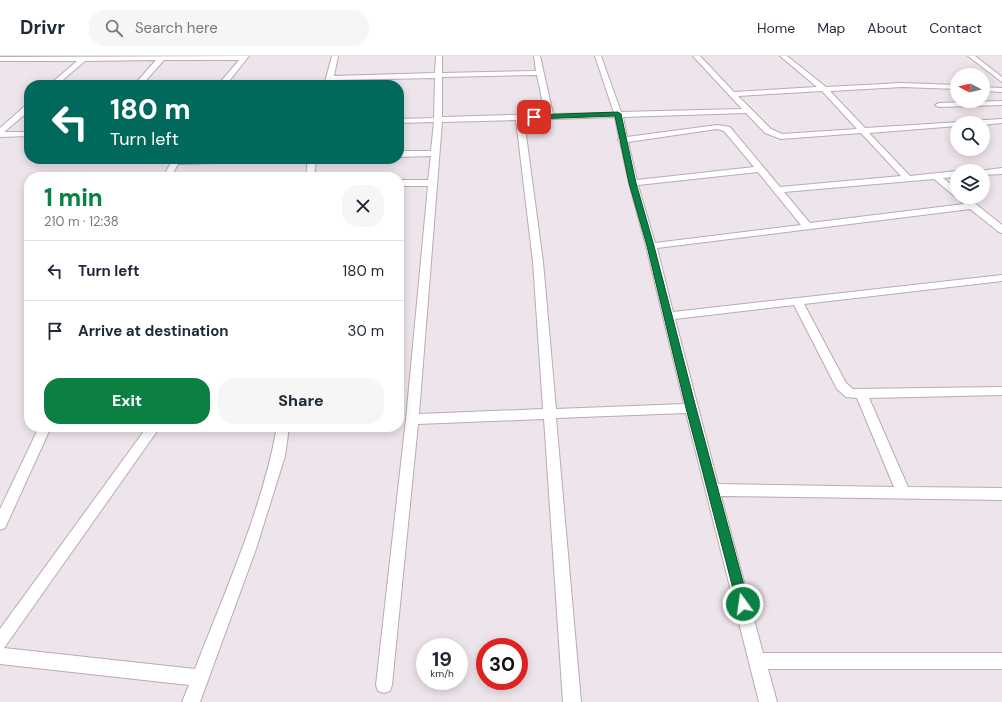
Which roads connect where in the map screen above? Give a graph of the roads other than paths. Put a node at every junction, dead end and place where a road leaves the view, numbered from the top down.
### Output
1 (335, 56) edge
2 (439, 56) edge
3 (537, 56) edge
4 (598, 56) edge
5 (696, 56) edge
6 (783, 56) edge
7 (790, 56) edge
8 (971, 56) edge
9 (245, 57) edge
10 (83, 58) junction
11 (162, 58) junction
12 (0, 59) edge
13 (991, 72) junction
14 (1002, 72) edge
15 (540, 73) junction
16 (438, 75) junction
17 (59, 80) edge
18 (142, 80) edge
19 (226, 80) edge
20 (329, 80) edge
21 (360, 80) edge
22 (1002, 80) edge
23 (950, 87) edge
24 (824, 89) junction
25 (990, 89) edge
26 (1002, 90) edge
27 (732, 94) junction
28 (1002, 103) edge
29 (939, 105) dead end
30 (24, 111) edge
31 (748, 111) junction
32 (618, 114) junction
33 (549, 116) junction
34 (520, 117) junction
35 (438, 120) junction
36 (1002, 121) edge
37 (404, 122) edge
38 (990, 122) edge
39 (950, 125) edge
40 (863, 131) junction
41 (0, 134) edge
42 (24, 134) edge
43 (622, 140) junction
44 (435, 153) junction
45 (404, 154) edge
46 (761, 169) junction
47 (1002, 171) edge
48 (990, 172) edge
49 (950, 175) edge
50 (936, 176) junction
51 (908, 179) junction
52 (404, 183) edge
53 (433, 183) junction
54 (633, 183) junction
55 (950, 188) edge
56 (777, 190) junction
57 (970, 204) edge
58 (972, 206) junction
59 (808, 227) junction
60 (1002, 230) edge
61 (651, 246) junction
62 (1002, 278) edge
63 (798, 302) junction
64 (668, 316) junction
65 (1002, 391) edge
66 (861, 394) junction
67 (691, 408) junction
68 (550, 412) junction
69 (412, 418) junction
70 (43, 432) edge
71 (150, 432) edge
72 (282, 432) edge
73 (714, 490) junction
74 (904, 493) junction
75 (1002, 494) edge
76 (0, 524) edge
77 (0, 642) edge
78 (0, 656) edge
79 (757, 661) junction
80 (1002, 661) edge
81 (200, 678) junction
82 (384, 685) dead end
83 (191, 702) edge
84 (572, 702) edge
85 (768, 702) edge

1 - 20 street
2 - 16 street
3 - 15 street
4 - 32 street
5 - 27 street
6 - 7 street
6 - 24 street
8 - 13 street
9 - 11 street
9 - 19 street
10 - 11 street
10 - 12 street
10 - 17 street
11 - 18 street
13 - 14 street
13 - 22 street
15 - 16 street
15 - 33 street
16 - 21 street
16 - 35 street
23 - 24 street
24 - 27 street
24 - 40 street
25 - 26 street
27 - 31 street
28 - 29 street
30 - 41 street
31 - 32 street
31 - 40 street
32 - 33 street
32 - 43 street
33 - 34 street
34 - 35 street
34 - 68 street
35 - 37 street
35 - 44 street
36 - 38 street
39 - 40 street
40 - 51 street
41 - 42 street
43 - 46 street
43 - 54 street
44 - 45 street
44 - 53 street
46 - 54 street
46 - 56 street
47 - 48 street
49 - 50 street
50 - 51 street
50 - 55 street
51 - 56 street
52 - 53 street
53 - 69 street
54 - 61 street
56 - 59 street
57 - 58 street
58 - 59 street
58 - 60 street
59 - 61 street
61 - 64 street
62 - 63 street
63 - 64 street
63 - 66 street
64 - 67 street
65 - 66 street
66 - 74 street
67 - 68 street
67 - 73 street
68 - 69 street
68 - 84 street
69 - 82 street
70 - 76 street
71 - 77 street
72 - 81 street
73 - 74 street
73 - 79 street
74 - 75 street
78 - 81 street
79 - 80 street
79 - 85 street
81 - 83 street

